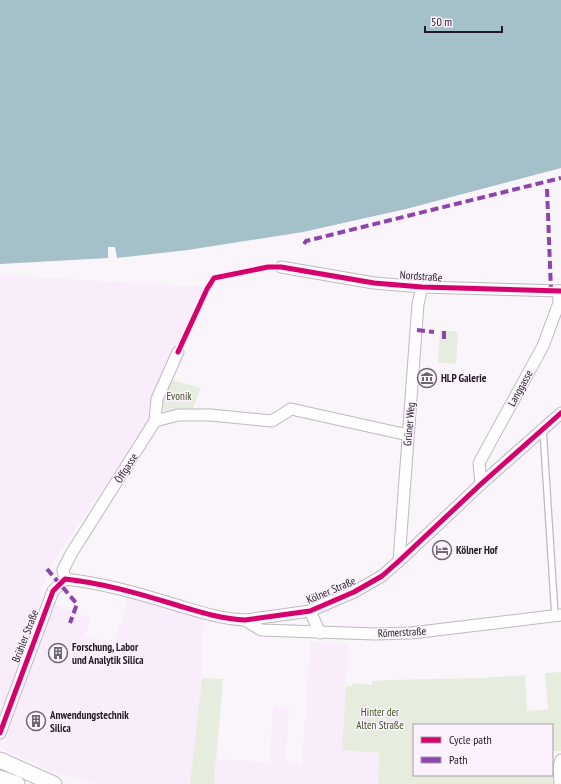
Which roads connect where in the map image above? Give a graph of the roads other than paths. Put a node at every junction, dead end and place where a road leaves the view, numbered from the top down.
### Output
1 (280, 267) dead end
2 (422, 287) junction
3 (560, 291) edge
4 (178, 352) dead end
5 (561, 413) edge
6 (155, 422) junction
7 (544, 429) junction
8 (408, 435) junction
9 (481, 484) junction
10 (399, 561) junction
11 (65, 579) junction
12 (310, 611) junction
13 (558, 615) edge
14 (245, 620) junction
15 (320, 633) junction
16 (4, 715) edge
17 (0, 733) edge
18 (0, 760) edge
19 (560, 763) edge
20 (54, 784) edge
21 (560, 784) edge

1 - 2 street, Nordstraße
2 - 3 street, Nordstraße
2 - 8 street, Grüner Weg
3 - 9 street, Langgasse
4 - 6 street, Öffgasse
5 - 7 street, Kölner Straße
6 - 8 street
6 - 11 street, Öffgasse
7 - 9 street, Kölner Straße
7 - 13 lane
8 - 10 street, Grüner Weg
9 - 10 street, Kölner Straße
10 - 12 street, Kölner Straße
11 - 14 street, Kölner Straße
11 - 16 street, Brühler Straße
12 - 14 street, Kölner Straße
12 - 15 street, Kölner Straße
13 - 15 street, Römerstraße
14 - 15 street, Römerstraße
16 - 17 street, Brühler Straße
18 - 20 main road
19 - 21 street

